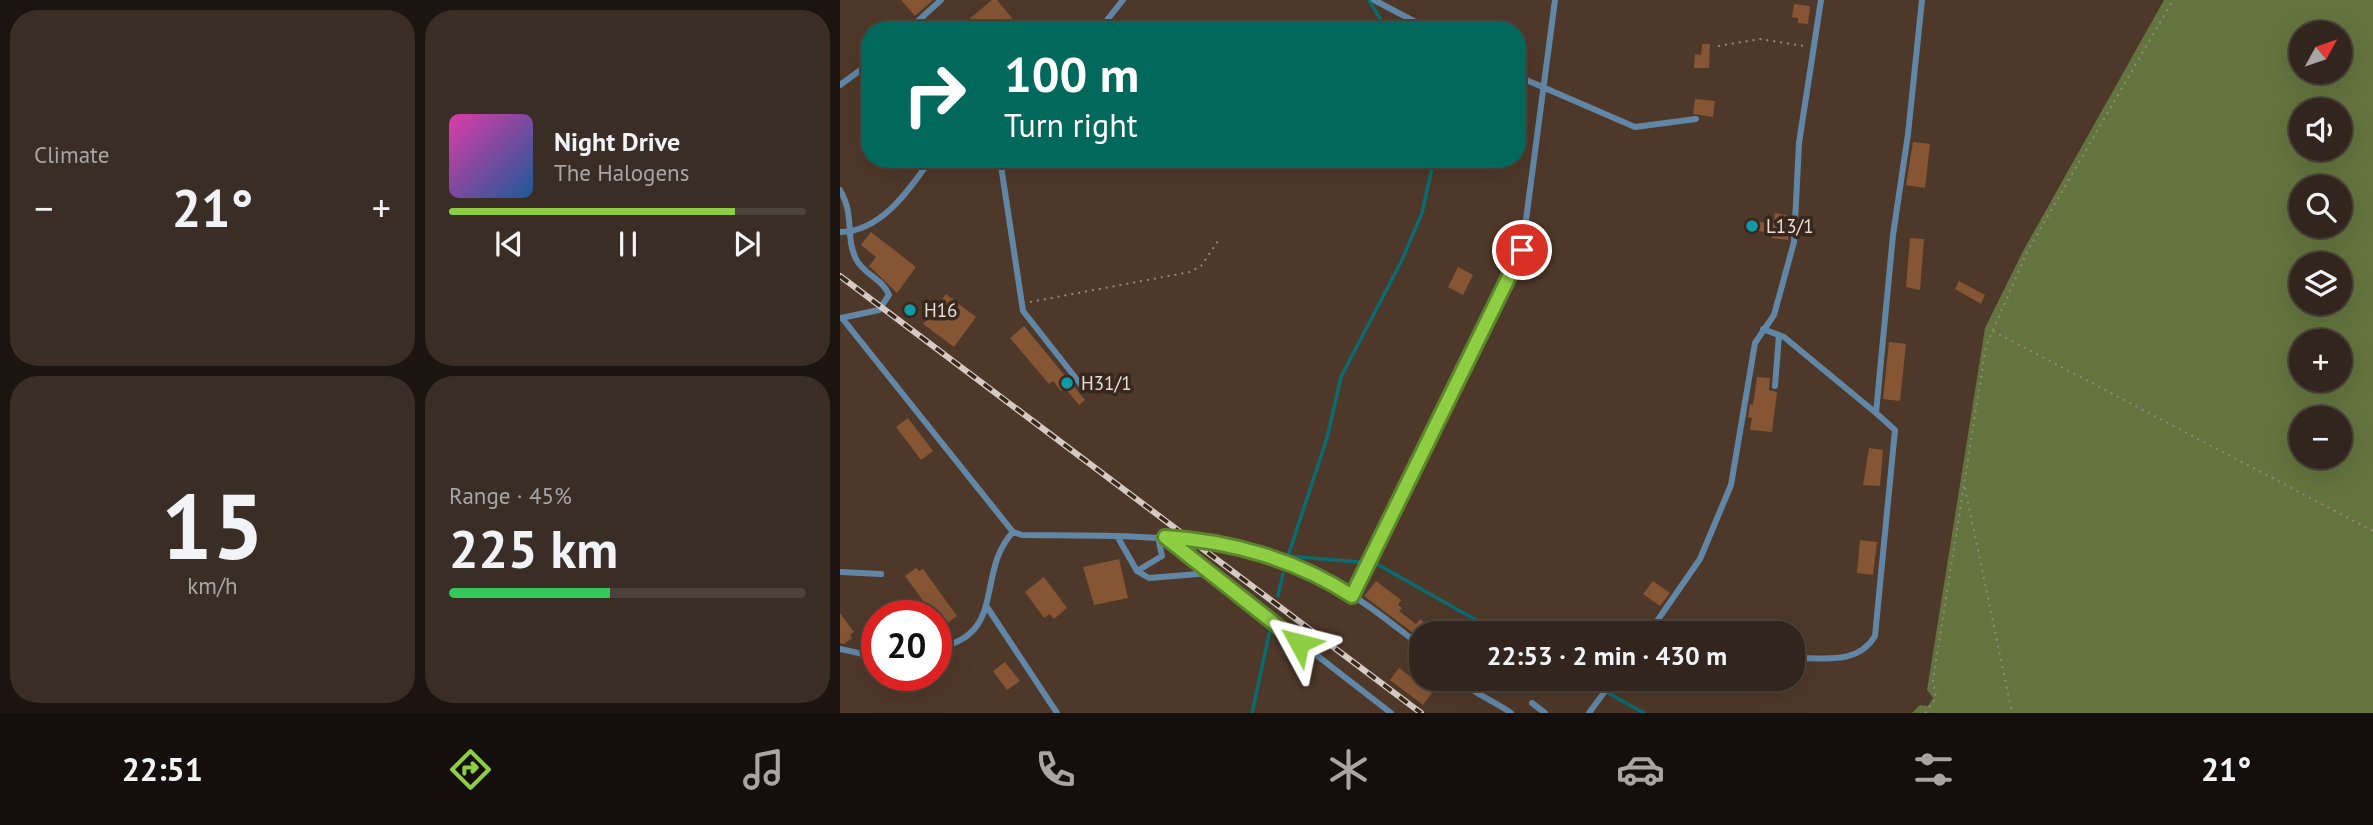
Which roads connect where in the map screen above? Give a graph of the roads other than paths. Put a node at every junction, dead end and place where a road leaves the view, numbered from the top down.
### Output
1 (941, 0) edge
2 (1123, 0) edge
3 (1374, 0) edge
4 (1555, 0) edge
5 (1821, 0) edge
6 (1922, 0) edge
7 (918, 21) edge
8 (1107, 21) edge
9 (1414, 21) edge
10 (861, 70) edge
11 (1526, 80) edge
12 (840, 85) edge
13 (1543, 89) junction
14 (1696, 119) dead end
15 (924, 168) edge
16 (1001, 168) edge
17 (840, 190) edge
18 (840, 232) edge
19 (852, 232) junction
20 (841, 318) edge
21 (1763, 329) junction
22 (1779, 335) junction
23 (1082, 386) dead end
24 (1774, 386) dead end
25 (1876, 413) junction
26 (1013, 532) junction
27 (1117, 536) junction
28 (1162, 537) junction
29 (1137, 571) junction
30 (840, 572) edge
31 (1210, 573) junction
32 (881, 574) dead end
33 (1352, 596) junction
34 (987, 607) junction
35 (1657, 621) edge
36 (1409, 637) edge
37 (952, 644) edge
38 (840, 649) edge
39 (861, 654) edge
40 (1805, 658) edge
41 (1473, 691) edge
42 (1605, 691) edge
43 (1532, 703) dead end
44 (1057, 713) edge
45 (1391, 713) edge
46 (1511, 713) edge
47 (1545, 713) edge
48 (1589, 713) edge

1 - 7 lane
2 - 8 lane
3 - 9 lane
4 - 13 lane
5 - 21 lane
6 - 25 lane
10 - 12 lane
11 - 13 lane
13 - 14 lane
13 - 33 lane
15 - 19 lane
16 - 23 lane
17 - 19 lane
18 - 19 lane
19 - 20 lane
20 - 26 lane
21 - 22 lane
21 - 35 lane
22 - 24 lane
22 - 25 lane
25 - 40 lane
26 - 27 lane
26 - 34 lane
27 - 28 lane
27 - 29 lane
28 - 29 lane
28 - 31 lane
28 - 33 lane
29 - 31 lane
30 - 32 lane
31 - 45 lane
33 - 36 lane
34 - 37 lane
34 - 44 lane
38 - 39 lane
41 - 46 lane
42 - 48 lane
43 - 47 lane

